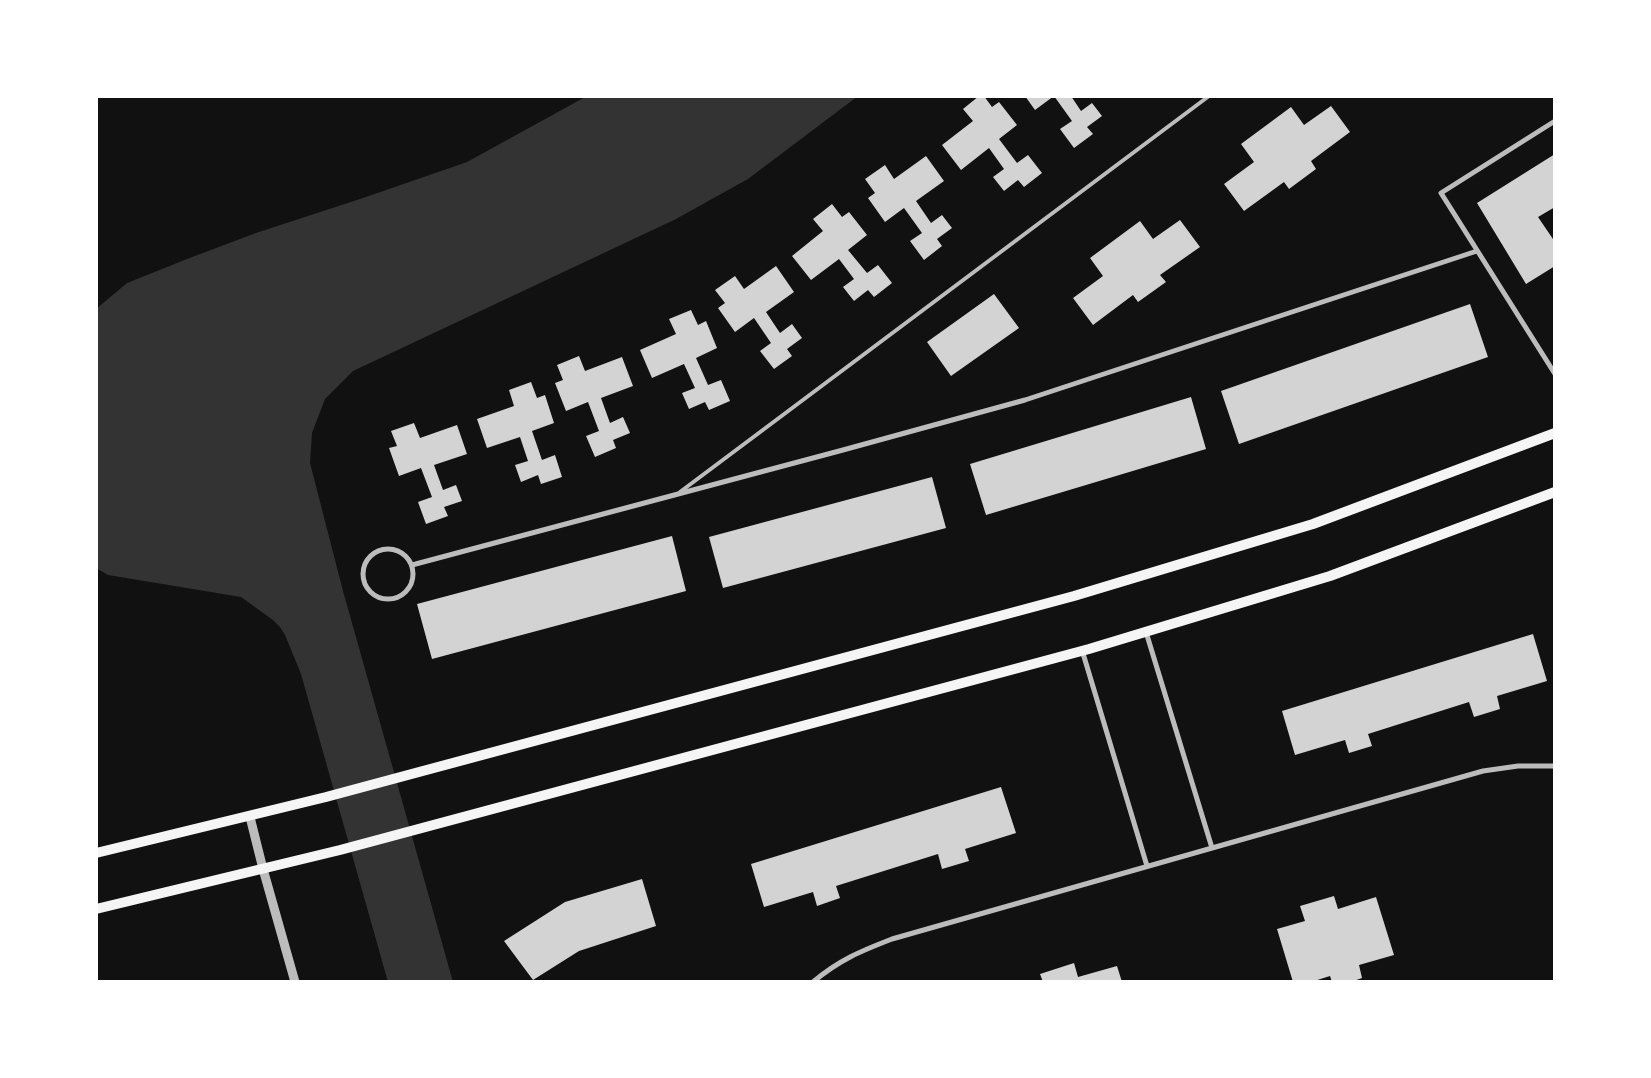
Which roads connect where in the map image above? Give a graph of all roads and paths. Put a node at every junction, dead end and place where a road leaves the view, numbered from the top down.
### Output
1 (1209, 96) edge
2 (1555, 120) edge
3 (1477, 251) junction
4 (1555, 374) edge
5 (1555, 433) edge
6 (1555, 492) edge
7 (678, 494) junction
8 (412, 565) junction
9 (1146, 632) junction
10 (1082, 650) junction
11 (1555, 766) edge
12 (250, 816) junction
13 (1212, 848) junction
14 (96, 853) edge
15 (1147, 866) junction
16 (263, 870) junction
17 (96, 909) edge
18 (295, 982) edge
19 (813, 982) edge

1 - 7 lane
2 - 3 street
3 - 4 street
3 - 7 street
5 - 12 main road
6 - 9 main road
7 - 8 street
8 - 8 street
9 - 10 main road
9 - 13 street
10 - 15 street
10 - 16 main road
11 - 13 street
12 - 14 main road
12 - 16 street
13 - 15 street
15 - 19 street
16 - 17 main road
16 - 18 street

